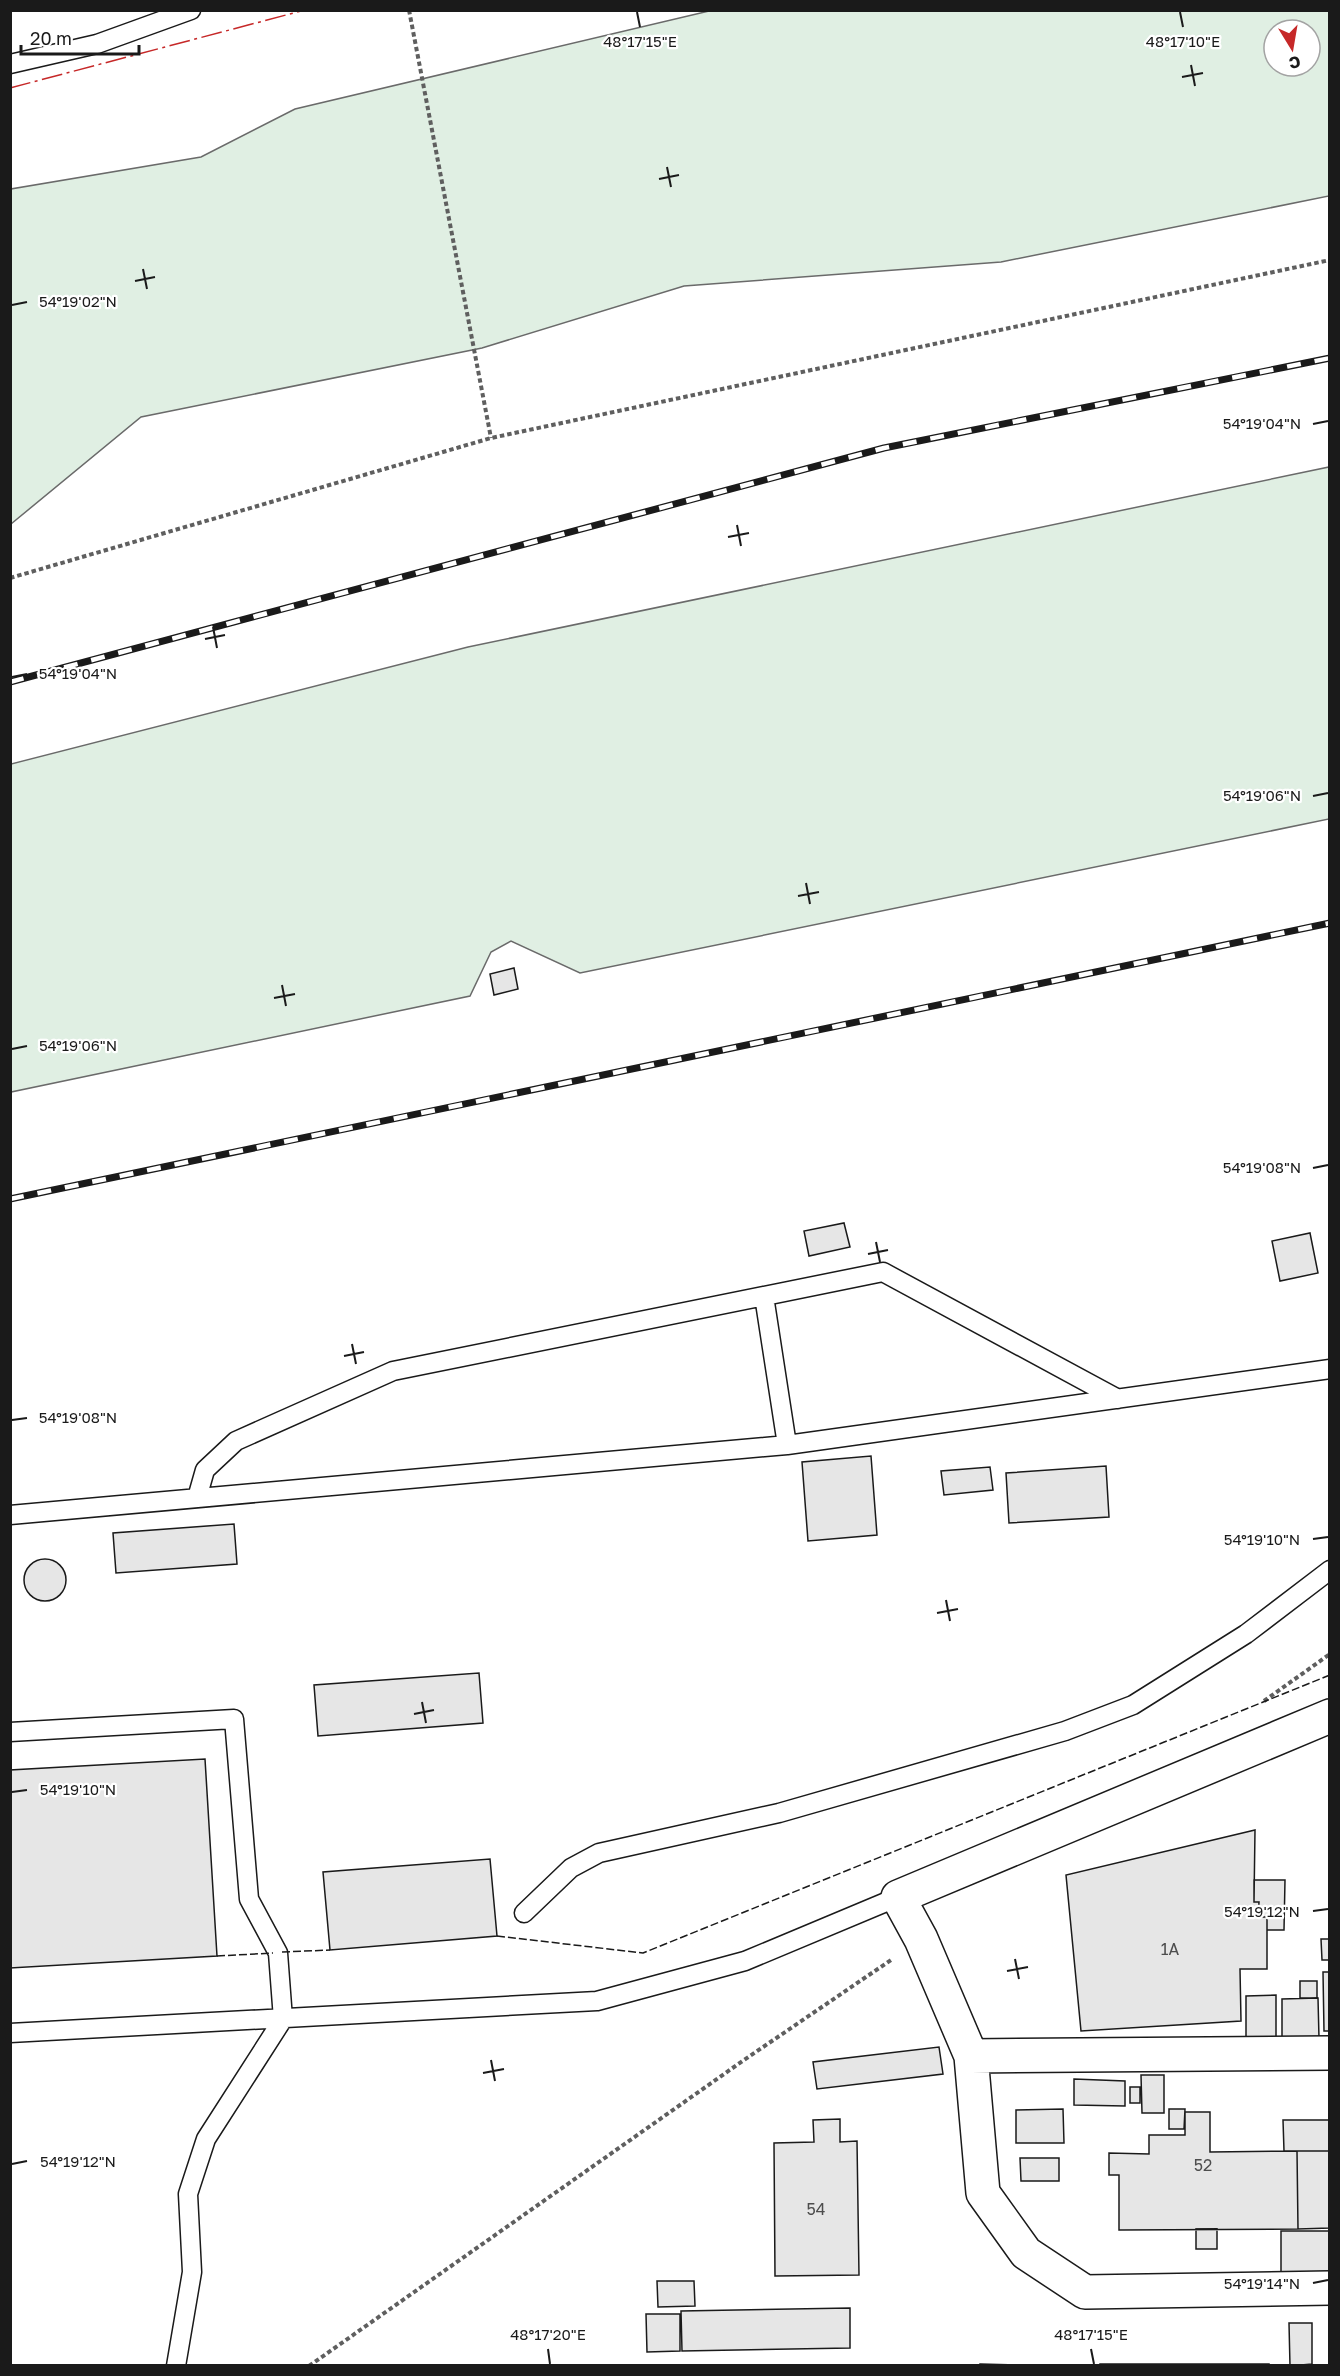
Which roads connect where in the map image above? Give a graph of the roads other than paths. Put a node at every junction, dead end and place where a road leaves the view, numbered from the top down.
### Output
1 (191, 10) edge
2 (10, 64) edge
3 (764, 1296) junction
4 (1329, 1369) edge
5 (1118, 1399) junction
6 (787, 1445) junction
7 (197, 1498) junction
8 (10, 1515) edge
9 (1329, 1570) edge
10 (1329, 1716) edge
11 (10, 1732) edge
12 (898, 1897) junction
13 (524, 1913) dead end
14 (283, 2019) junction
15 (10, 2033) edge
16 (1329, 2053) edge
17 (971, 2056) junction
18 (1329, 2288) edge
19 (176, 2366) edge

1 - 2 lane
3 - 5 lane
3 - 6 lane
3 - 7 lane
4 - 5 lane
5 - 6 lane
6 - 7 lane
7 - 8 lane
9 - 13 lane
10 - 12 street
11 - 14 lane
12 - 14 lane
12 - 17 street
14 - 15 lane
14 - 19 lane
16 - 17 street
17 - 18 street

